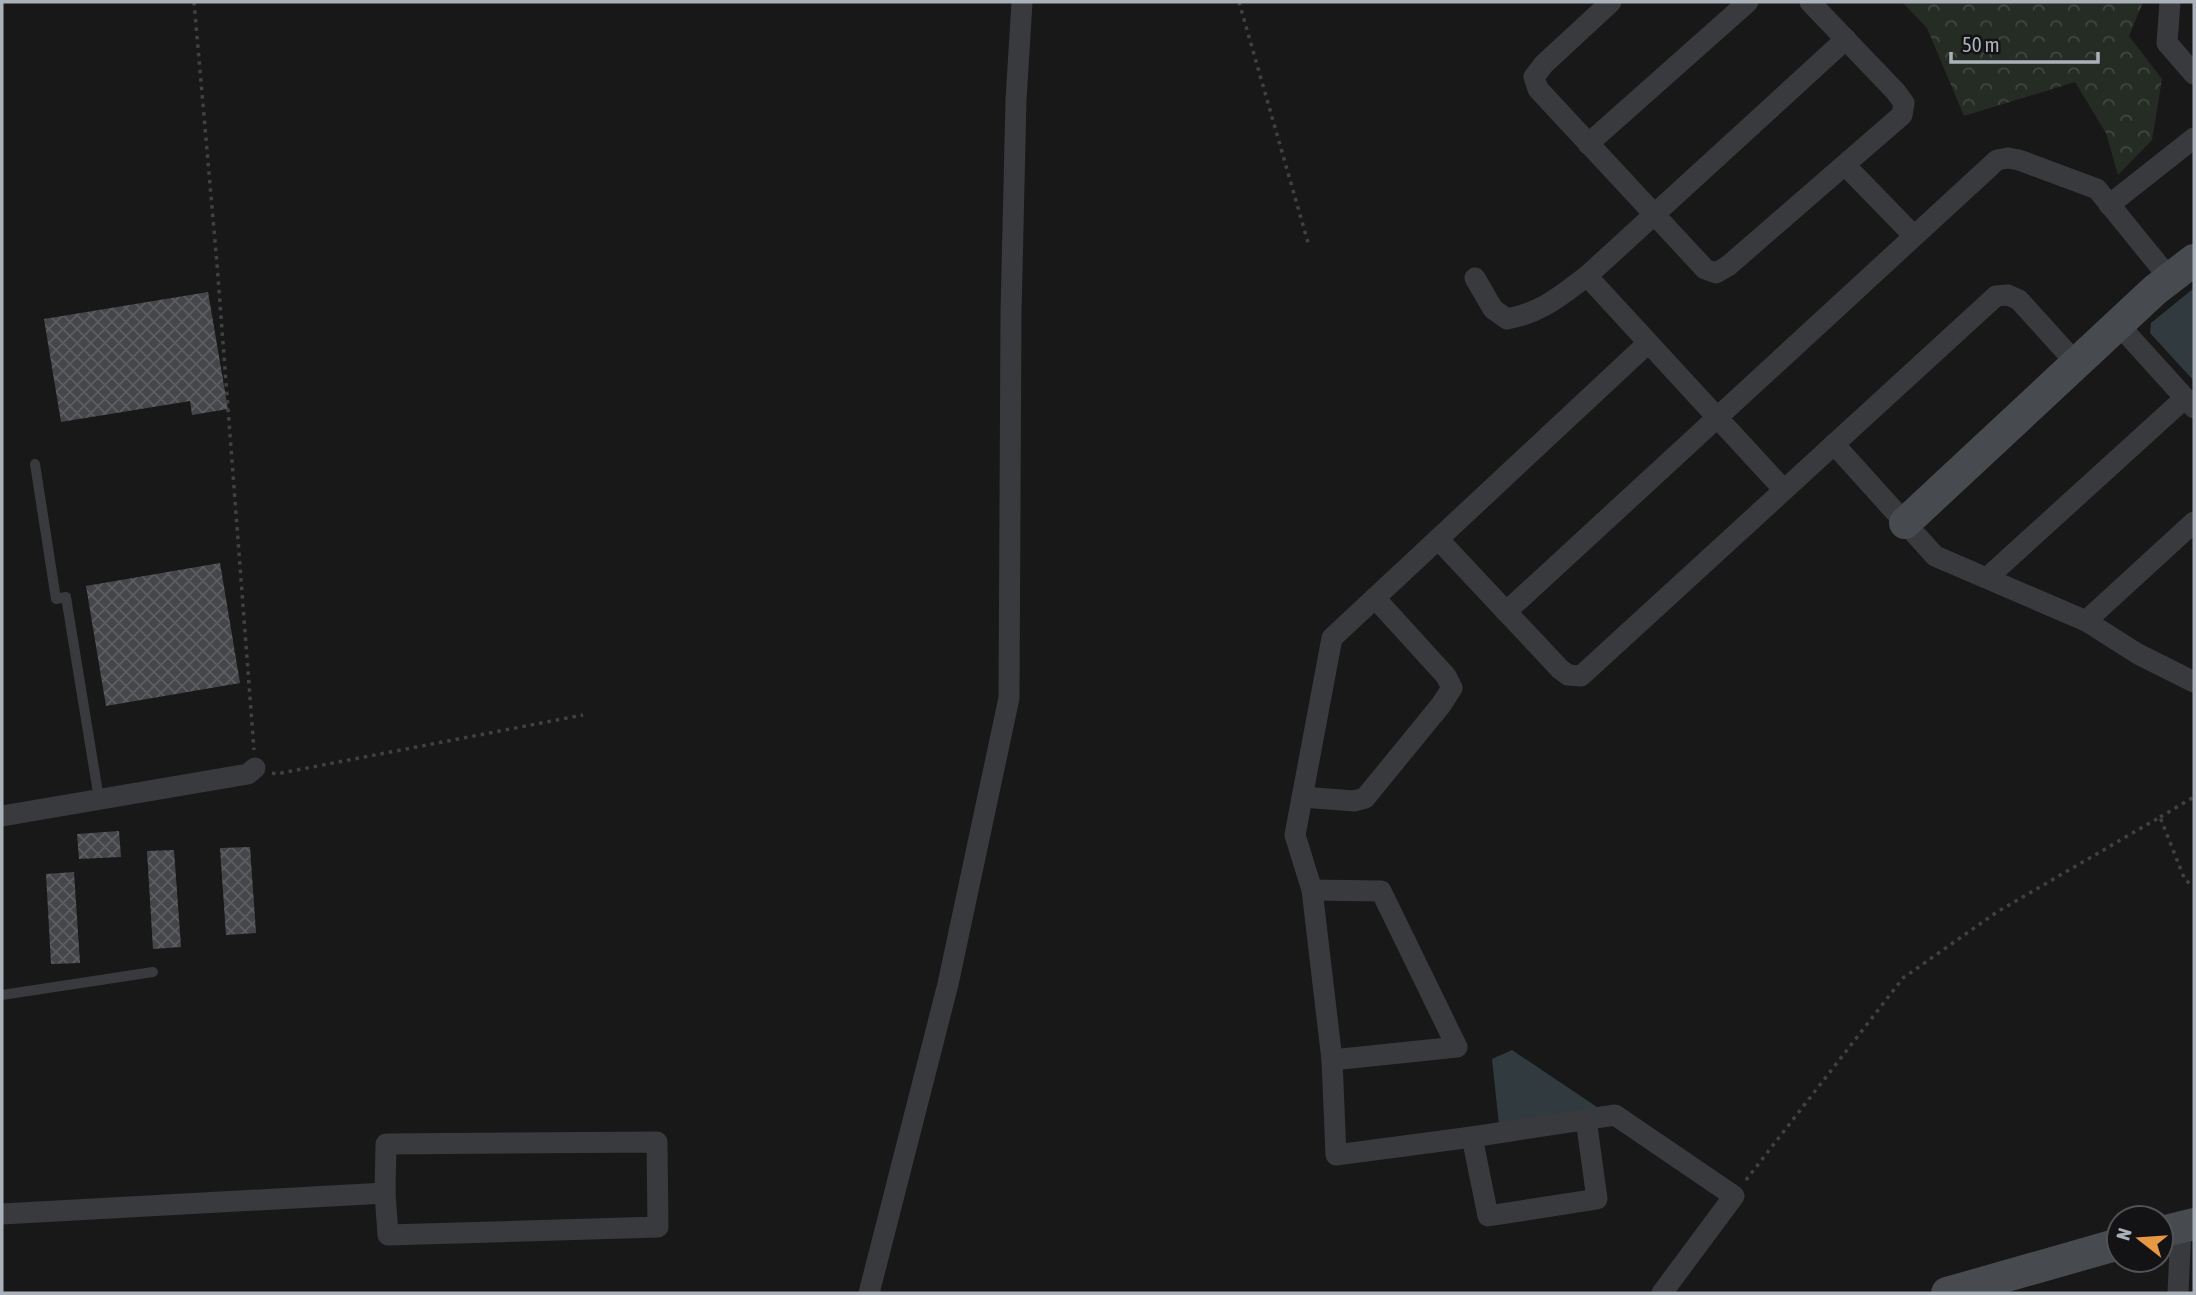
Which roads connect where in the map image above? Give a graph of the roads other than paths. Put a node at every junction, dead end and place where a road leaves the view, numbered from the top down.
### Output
1 (1022, 2) edge
2 (1611, 2) edge
3 (1748, 2) edge
4 (1810, 2) edge
5 (2170, 2) edge
6 (1846, 40) junction
7 (2194, 75) edge
8 (2194, 138) edge
9 (1588, 144) junction
10 (1845, 165) junction
11 (2109, 205) junction
12 (1654, 214) junction
13 (1914, 236) junction
14 (2182, 270) edge
15 (1587, 276) junction
16 (1475, 278) dead end
17 (2118, 324) junction
18 (1648, 343) junction
19 (2076, 363) junction
20 (2190, 403) edge
21 (1717, 418) junction
22 (1834, 444) junction
23 (35, 464) dead end
24 (1784, 490) junction
25 (2194, 522) edge
26 (1905, 523) junction
27 (1438, 539) junction
28 (1987, 578) junction
29 (1375, 598) junction
30 (1506, 612) junction
31 (2086, 621) junction
32 (2194, 682) edge
33 (255, 768) road end
34 (1302, 797) junction
35 (99, 799) junction
36 (2, 816) edge
37 (1312, 890) junction
38 (153, 972) dead end
39 (2, 995) edge
40 (1332, 1060) junction
41 (1586, 1119) junction
42 (1472, 1138) junction
43 (384, 1192) junction
44 (2, 1214) edge
45 (2179, 1228) edge
46 (2105, 1248) edge
47 (869, 1293) edge
48 (1662, 1293) edge
49 (1947, 1293) edge
50 (2178, 1293) edge

1 - 47 street
2 - 9 street
3 - 9 street
4 - 6 street
5 - 7 street
6 - 10 street
6 - 12 street
8 - 11 street
9 - 12 street
10 - 12 street
10 - 13 street
11 - 13 street
11 - 14 street
12 - 15 street
13 - 21 street
14 - 17 street
15 - 16 street
15 - 18 street
17 - 19 street
17 - 20 street
18 - 21 street
18 - 27 street
19 - 22 street
19 - 26 street
20 - 28 street
21 - 24 street
21 - 30 street
22 - 24 street
22 - 26 street
23 - 35 lane
24 - 30 street
25 - 31 street
26 - 28 street
27 - 29 street
27 - 30 street
28 - 31 street
29 - 34 street
29 - 34 street
31 - 32 street
33 - 35 street
34 - 37 street
35 - 36 street
37 - 40 street
37 - 40 street
38 - 39 lane
40 - 42 street
41 - 42 street
41 - 42 street
41 - 48 street
43 - 43 street
43 - 44 street
45 - 50 street
46 - 49 street

